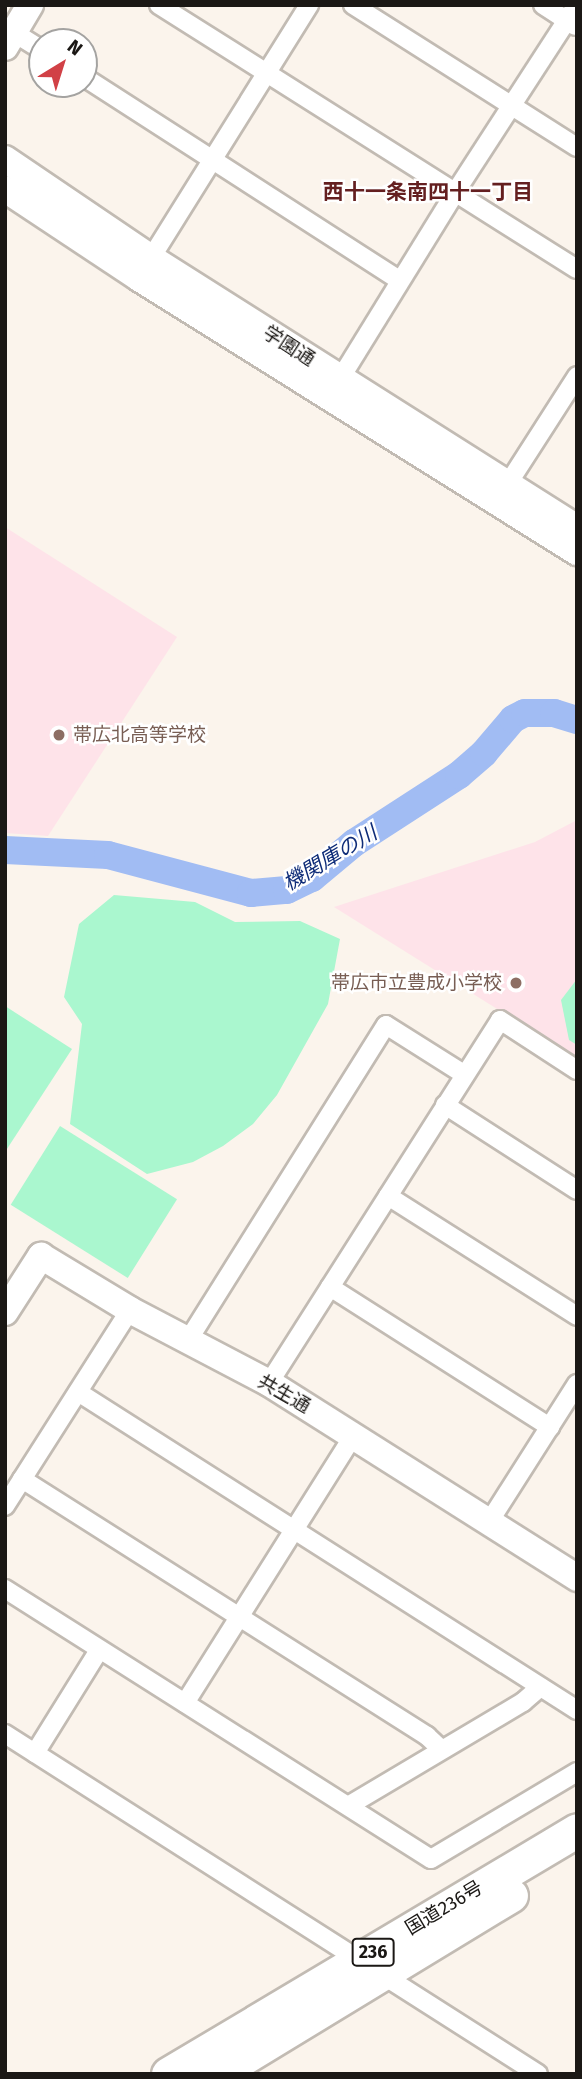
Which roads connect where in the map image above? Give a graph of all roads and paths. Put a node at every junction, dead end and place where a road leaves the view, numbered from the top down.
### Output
1 (30, 5) edge
2 (159, 5) edge
3 (309, 5) edge
4 (353, 5) edge
5 (542, 5) edge
6 (577, 5) edge
7 (572, 24) edge
8 (8, 35) edge
9 (28, 44) edge
10 (267, 72) junction
11 (98, 86) edge
12 (511, 106) junction
13 (577, 147) edge
14 (5, 159) edge
15 (212, 159) junction
16 (5, 189) edge
17 (456, 191) junction
18 (145, 268) junction
19 (577, 269) edge
20 (400, 281) junction
21 (577, 376) edge
22 (335, 387) junction
23 (502, 493) junction
24 (577, 528) edge
25 (577, 552) edge
26 (577, 1070) edge
27 (465, 1075) junction
28 (445, 1105) junction
29 (577, 1189) edge
30 (388, 1196) junction
31 (330, 1287) junction
32 (130, 1310) junction
33 (5, 1312) edge
34 (577, 1315) edge
35 (187, 1342) junction
36 (269, 1383) junction
37 (577, 1384) edge
38 (78, 1392) junction
39 (550, 1427) junction
40 (354, 1435) junction
41 (22, 1479) junction
42 (5, 1506) edge
43 (489, 1522) junction
44 (296, 1531) junction
45 (577, 1578) edge
46 (5, 1589) edge
47 (239, 1618) junction
48 (99, 1650) junction
49 (540, 1687) junction
50 (185, 1703) junction
51 (577, 1710) edge
52 (5, 1734) edge
53 (441, 1749) junction
54 (34, 1752) junction
55 (577, 1772) edge
56 (348, 1806) junction
57 (577, 1830) edge
58 (577, 1856) edge
59 (370, 1967) junction
60 (194, 2070) edge
61 (538, 2074) edge

1 - 8 street
2 - 10 street
3 - 10 street
4 - 12 street
5 - 7 street
6 - 7 street
7 - 12 street
8 - 9 street
10 - 15 street
10 - 17 street
11 - 15 street
12 - 13 street
12 - 17 street
14 - 18 street, 学園通
15 - 18 street
15 - 20 street
16 - 18 street, 学園通
17 - 19 street
17 - 20 street
18 - 22 street, 学園通
20 - 22 street
21 - 23 street
22 - 23 street, 学園通
23 - 24 street, 学園通
23 - 25 street, 学園通
26 - 27 street
27 - 28 street
27 - 35 street
28 - 29 street
28 - 30 street
30 - 31 street
30 - 34 street
31 - 36 street
31 - 39 street
32 - 33 street, 共生通
32 - 35 street, 共生通
32 - 38 street
35 - 36 street, 共生通
36 - 40 street, 共生通
37 - 39 street
38 - 41 street
38 - 44 street
39 - 43 street
40 - 43 street, 共生通
40 - 44 street
41 - 42 street
41 - 47 street
43 - 45 street, 共生通
44 - 47 street
44 - 49 street
46 - 48 street
47 - 50 street
47 - 53 street
48 - 50 street
48 - 54 street
49 - 51 street
49 - 53 street
50 - 56 street
52 - 54 street
53 - 56 street
54 - 59 street
55 - 56 street
57 - 59 highway, 国道236号 / 236
58 - 59 highway, 国道236号 / 236
59 - 60 highway, 国道236号 / 236
59 - 61 street

